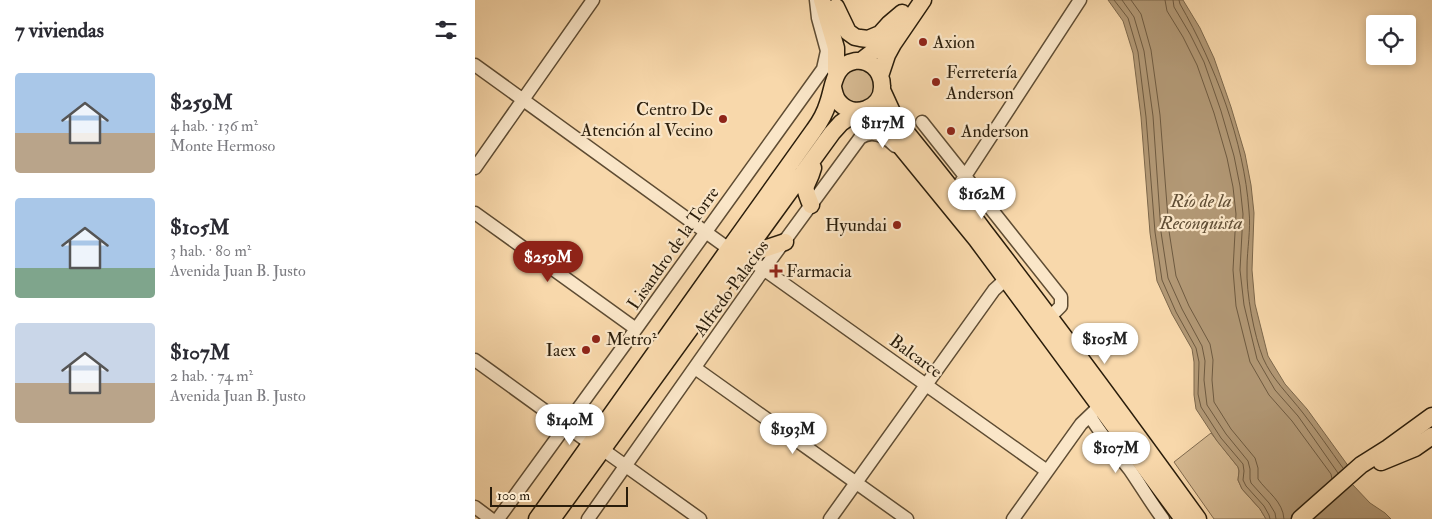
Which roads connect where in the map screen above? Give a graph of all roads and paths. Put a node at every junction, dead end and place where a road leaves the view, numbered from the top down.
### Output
1 (593, 0) edge
2 (816, 0) edge
3 (923, 0) edge
4 (1080, 0) edge
5 (831, 2) edge
6 (906, 7) edge
7 (857, 62) junction
8 (475, 65) edge
9 (830, 76) junction
10 (881, 83) junction
11 (523, 100) junction
12 (863, 110) junction
13 (922, 122) dead end
14 (812, 160) junction
15 (475, 168) edge
16 (920, 169) junction
17 (965, 176) junction
18 (955, 192) junction
19 (811, 205) junction
20 (475, 214) edge
21 (705, 232) junction
22 (785, 242) junction
23 (736, 252) junction
24 (764, 269) junction
25 (1006, 280) junction
26 (1050, 317) junction
27 (636, 329) junction
28 (475, 360) edge
29 (695, 368) junction
30 (926, 385) junction
31 (1099, 406) junction
32 (1432, 416) edge
33 (566, 426) junction
34 (1432, 436) edge
35 (596, 446) junction
36 (626, 466) junction
37 (1362, 466) junction
38 (1047, 471) junction
39 (856, 483) junction
40 (475, 507) edge
41 (491, 519) edge
42 (498, 519) edge
43 (537, 519) edge
44 (552, 519) edge
45 (588, 519) edge
46 (700, 519) edge
47 (830, 519) edge
48 (907, 519) edge
49 (1013, 519) edge
50 (1163, 519) edge
51 (1183, 519) edge
52 (1198, 519) edge
53 (1300, 519) edge
54 (1306, 519) edge

1 - 11 street
2 - 9 street
3 - 10 main road
4 - 17 street
5 - 6 main road
5 - 7 main road
5 - 9 main road
6 - 7 main road
7 - 9 main road
7 - 10 main road
8 - 11 street, Balcarce
9 - 12 main road
9 - 21 street, Lisandro de la Torre
9 - 23 main road
10 - 12 main road
10 - 18 main road
11 - 15 street
11 - 21 street, Balcarce
12 - 14 main road
12 - 16 main road
13 - 17 street
14 - 19 main road
14 - 23 main road
16 - 19 street, Alfredo Palacios
16 - 25 main road
17 - 18 street
17 - 26 street
18 - 26 main road
19 - 22 street, Alfredo Palacios
20 - 27 street
21 - 23 street, Balcarce
21 - 27 street, Lisandro de la Torre
22 - 23 main road
22 - 24 street, Alfredo Palacios
23 - 24 street, Balcarce
23 - 35 main road
24 - 29 street, Alfredo Palacios
24 - 30 street, Balcarce
25 - 30 street
25 - 31 main road
26 - 31 main road
27 - 33 street, Lisandro de la Torre
28 - 33 street
29 - 36 street, Alfredo Palacios
29 - 39 street
30 - 38 street, Balcarce
30 - 39 street
31 - 38 street
31 - 50 street
31 - 51 main road
31 - 52 main road
32 - 37 main road
33 - 35 street
33 - 42 street, Lisandro de la Torre
34 - 37 main road
35 - 36 street
35 - 43 main road
35 - 44 main road
36 - 45 street, Alfredo Palacios
36 - 46 street
37 - 53 main road
37 - 54 main road
38 - 49 street
39 - 47 street
39 - 48 street
40 - 41 street

